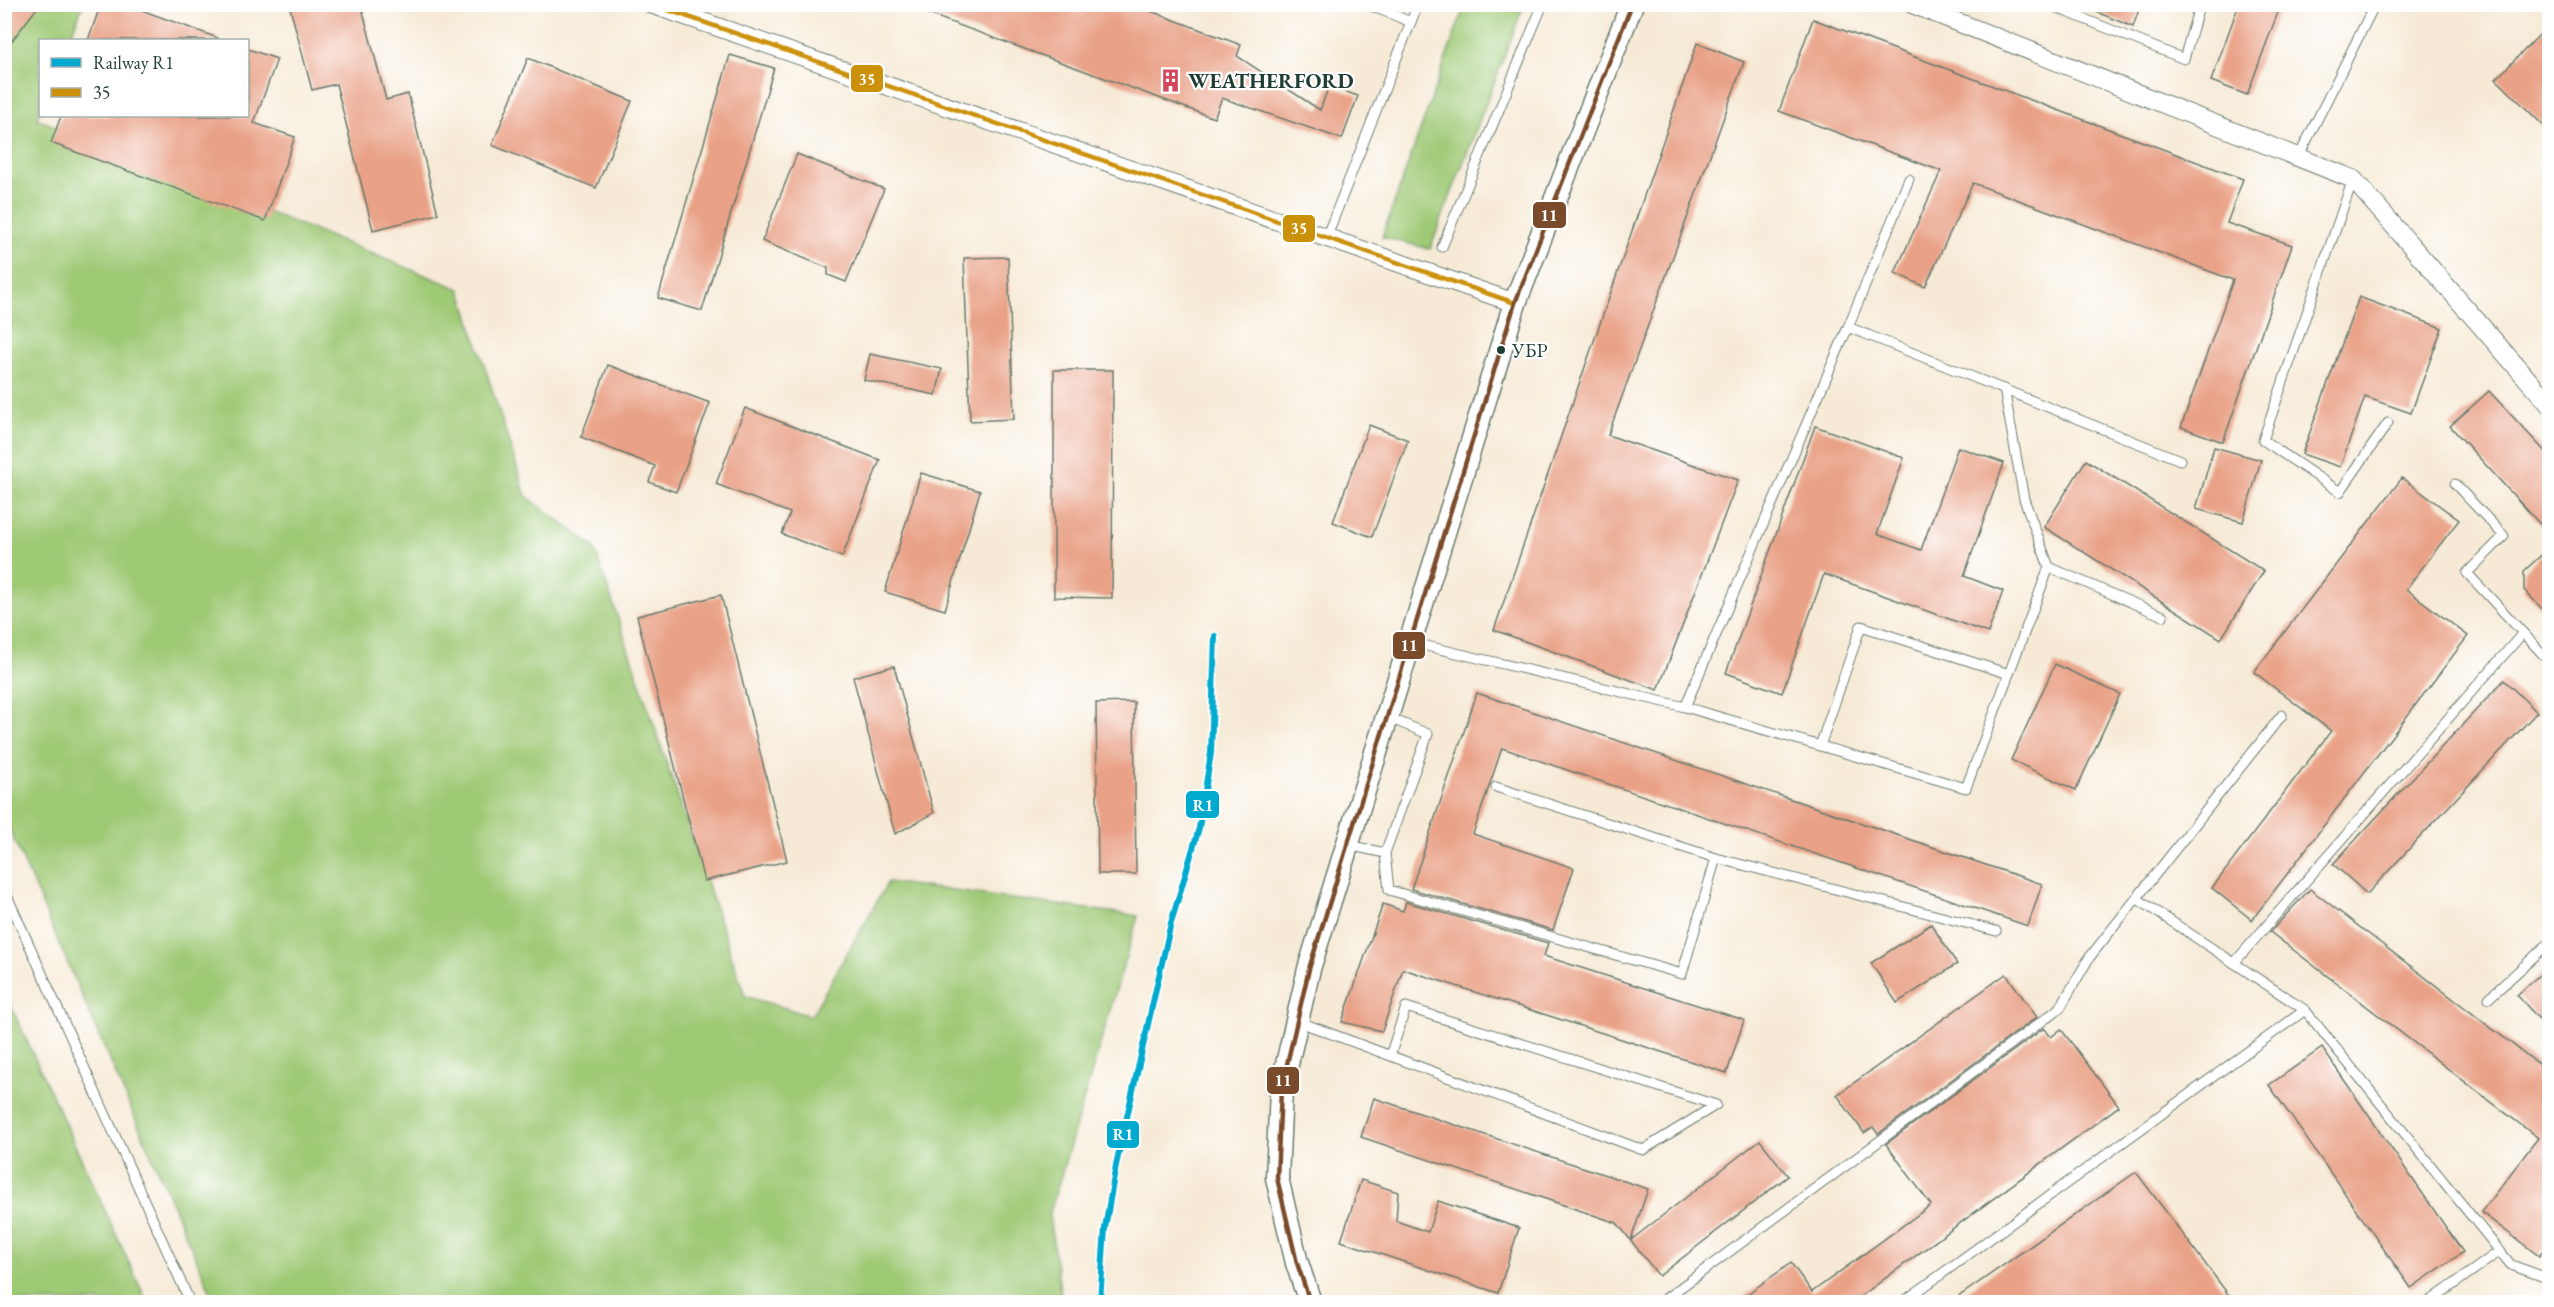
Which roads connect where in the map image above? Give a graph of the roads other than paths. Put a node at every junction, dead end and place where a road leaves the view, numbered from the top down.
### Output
1 (651, 4) edge
2 (1366, 4) edge
3 (1418, 4) edge
4 (1543, 4) edge
5 (1632, 4) edge
6 (1912, 4) edge
7 (2047, 4) edge
8 (2375, 4) edge
9 (2198, 10) dead end
10 (1411, 22) junction
11 (2298, 158) junction
12 (1909, 179) dead end
13 (2353, 179) junction
14 (1326, 238) junction
15 (1442, 247) dead end
16 (1515, 303) junction
17 (1848, 327) junction
18 (2004, 389) junction
19 (2550, 405) edge
20 (2388, 423) dead end
21 (2180, 460) dead end
22 (2455, 484) dead end
23 (2049, 567) junction
24 (2163, 616) dead end
25 (2523, 633) junction
26 (1410, 642) junction
27 (2550, 662) edge
28 (2009, 674) junction
29 (1685, 707) junction
30 (2282, 715) dead end
31 (1387, 717) junction
32 (1820, 746) junction
33 (1496, 787) dead end
34 (1348, 845) junction
35 (1384, 853) junction
36 (1716, 858) junction
37 (4, 889) edge
38 (2136, 898) junction
39 (1996, 931) dead end
40 (2550, 942) edge
41 (2234, 963) junction
42 (2489, 998) dead end
43 (2305, 1010) junction
44 (1297, 1022) junction
45 (1390, 1056) junction
46 (2500, 1251) junction
47 (2550, 1279) edge
48 (190, 1302) edge
49 (1310, 1302) edge
50 (1661, 1302) edge
51 (1903, 1302) edge
52 (2429, 1302) edge

1 - 14 street
2 - 10 lane
3 - 10 lane
4 - 15 lane
5 - 16 street
6 - 11 street
7 - 9 lane
8 - 11 lane
10 - 14 lane
11 - 13 street
12 - 17 lane
13 - 19 street
13 - 20 lane
14 - 16 street
16 - 26 street
17 - 18 lane
17 - 29 lane
18 - 21 lane
18 - 23 lane
22 - 25 lane
23 - 24 lane
23 - 28 lane
25 - 27 lane
25 - 41 lane
26 - 29 lane
26 - 31 street
28 - 32 lane
28 - 32 lane
29 - 32 lane
30 - 38 lane
31 - 34 street
31 - 35 lane
33 - 36 lane
34 - 35 lane
34 - 44 street
35 - 36 lane
36 - 39 lane
37 - 48 lane
38 - 41 lane
38 - 50 lane
40 - 42 lane
41 - 43 lane
43 - 46 lane
43 - 51 lane
44 - 45 lane
44 - 49 street
45 - 45 lane
46 - 47 lane
46 - 52 lane

